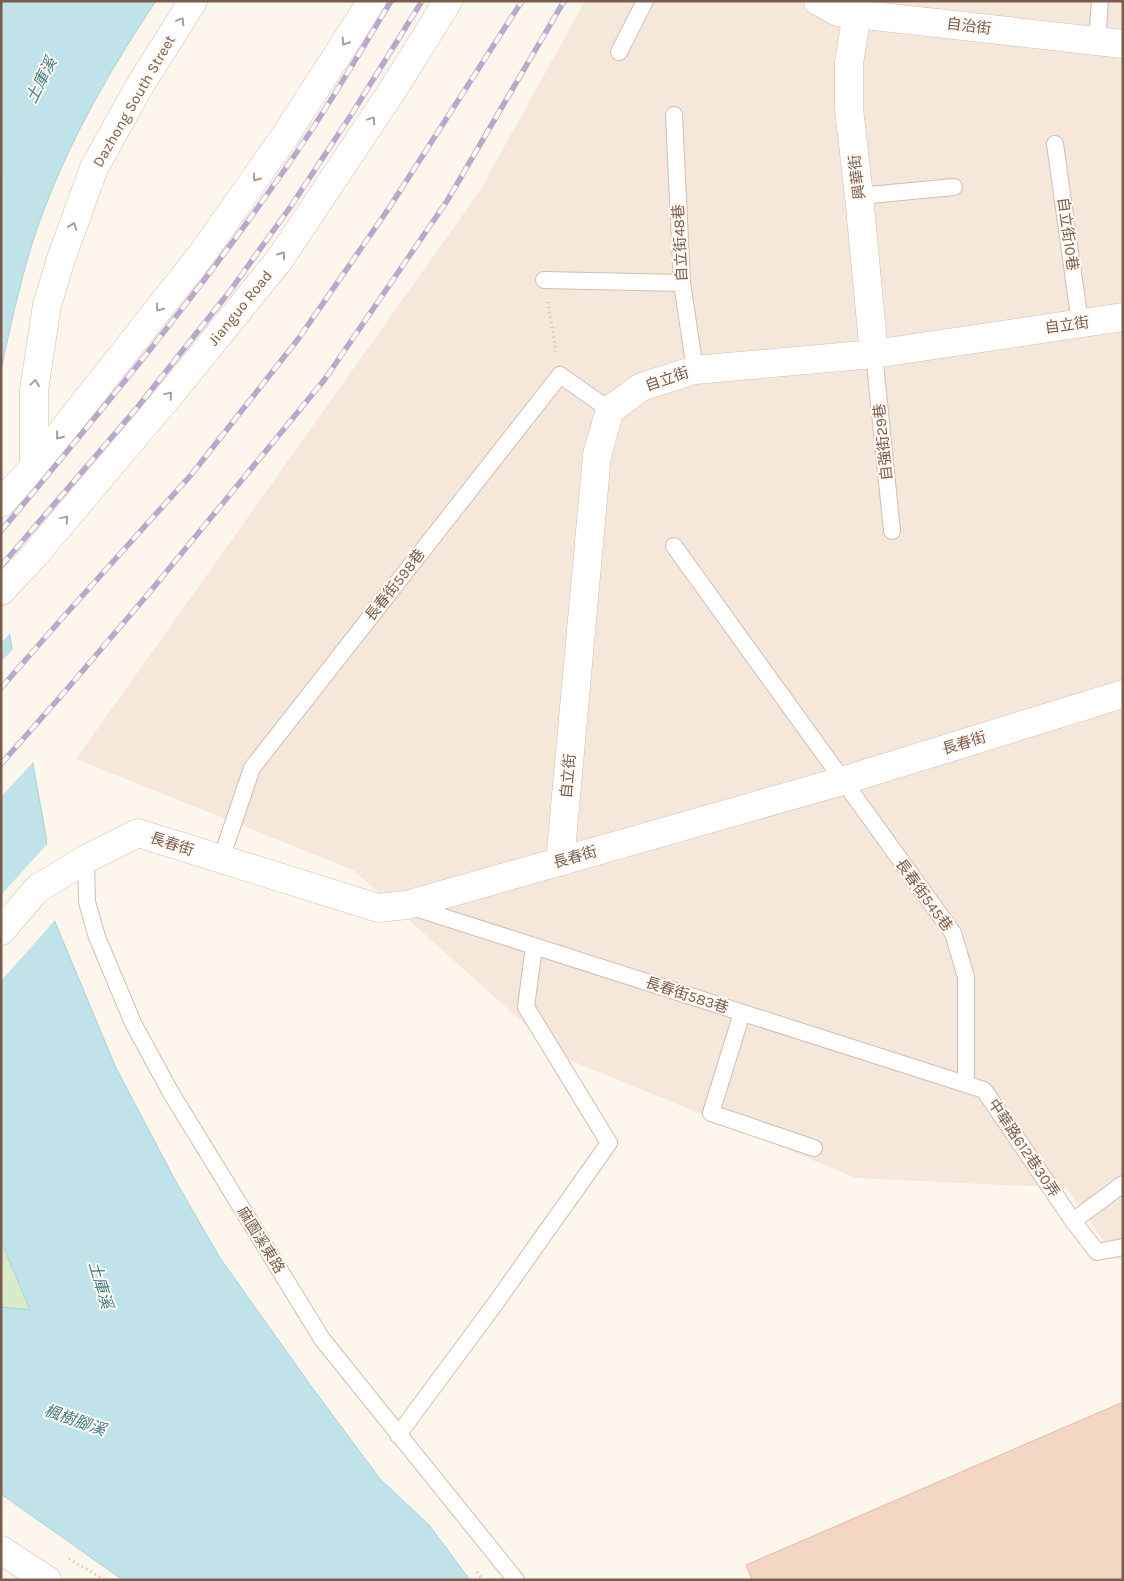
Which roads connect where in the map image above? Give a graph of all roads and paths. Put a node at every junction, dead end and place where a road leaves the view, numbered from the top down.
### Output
1 (193, 1) edge
2 (372, 1) edge
3 (448, 1) edge
4 (646, 1) edge
5 (818, 1) edge
6 (1100, 1) edge
7 (859, 7) edge
8 (1110, 43) edge
9 (619, 52) dead end
10 (674, 116) dead end
11 (1055, 144) dead end
12 (954, 187) dead end
13 (859, 196) junction
14 (544, 280) joint
15 (682, 283) junction
16 (1123, 317) edge
17 (1080, 324) junction
18 (874, 354) junction
19 (696, 370) junction
20 (560, 375) junction
21 (610, 410) junction
22 (34, 467) junction
23 (1, 503) edge
24 (892, 531) dead end
25 (674, 546) dead end
26 (1, 591) edge
27 (1123, 694) edge
28 (842, 781) junction
29 (86, 859) junction
30 (221, 859) junction
31 (560, 862) junction
32 (407, 905) junction
33 (1, 931) edge
34 (534, 946) junction
35 (742, 1013) junction
36 (966, 1084) junction
37 (814, 1148) dead end
38 (1123, 1184) edge
39 (1074, 1222) junction
40 (1123, 1248) edge
41 (398, 1435) junction
42 (1, 1550) edge
43 (47, 1580) edge
44 (516, 1580) edge

22 -> 1 street, Dazhong South Street
2 -> 22 street
26 -> 3 street, Jianguo Road
4 - 9 lane
5 - 7 street, 自治街
6 - 8 lane
7 - 8 street, 自治街
7 - 13 street, 興華街
10 - 15 lane, 自立街48巷
11 - 17 lane, 自立街10巷
12 - 13 lane
13 - 18 street, 興華街
14 - 15 lane
14 - 20 path
15 - 19 lane, 自立街48巷
16 - 17 street, 自立街
17 - 18 street, 自立街
18 - 19 street, 自立街
18 - 24 lane, 自強街29巷
19 - 21 street, 自立街
20 - 21 lane
20 - 30 lane, 長春街598巷
21 - 31 street, 自立街
22 - 23 street
25 - 28 lane, 長春街545巷
27 - 28 street, 長春街
28 - 31 street, 長春街
28 - 36 lane, 長春街545巷
29 - 30 street, 長春街
29 - 33 street, 長春街
29 - 41 lane, 麻園溪東路
30 - 32 street, 長春街
31 - 32 street, 長春街
32 - 34 lane, 長春街583巷
34 - 35 lane, 長春街583巷
34 - 41 lane
35 - 36 lane, 長春街583巷
35 - 37 lane
36 - 39 lane, 中華路612巷30弄
38 - 39 lane
39 - 40 lane, 中華路612巷30弄
41 - 44 lane, 麻園溪東路
42 - 43 street

